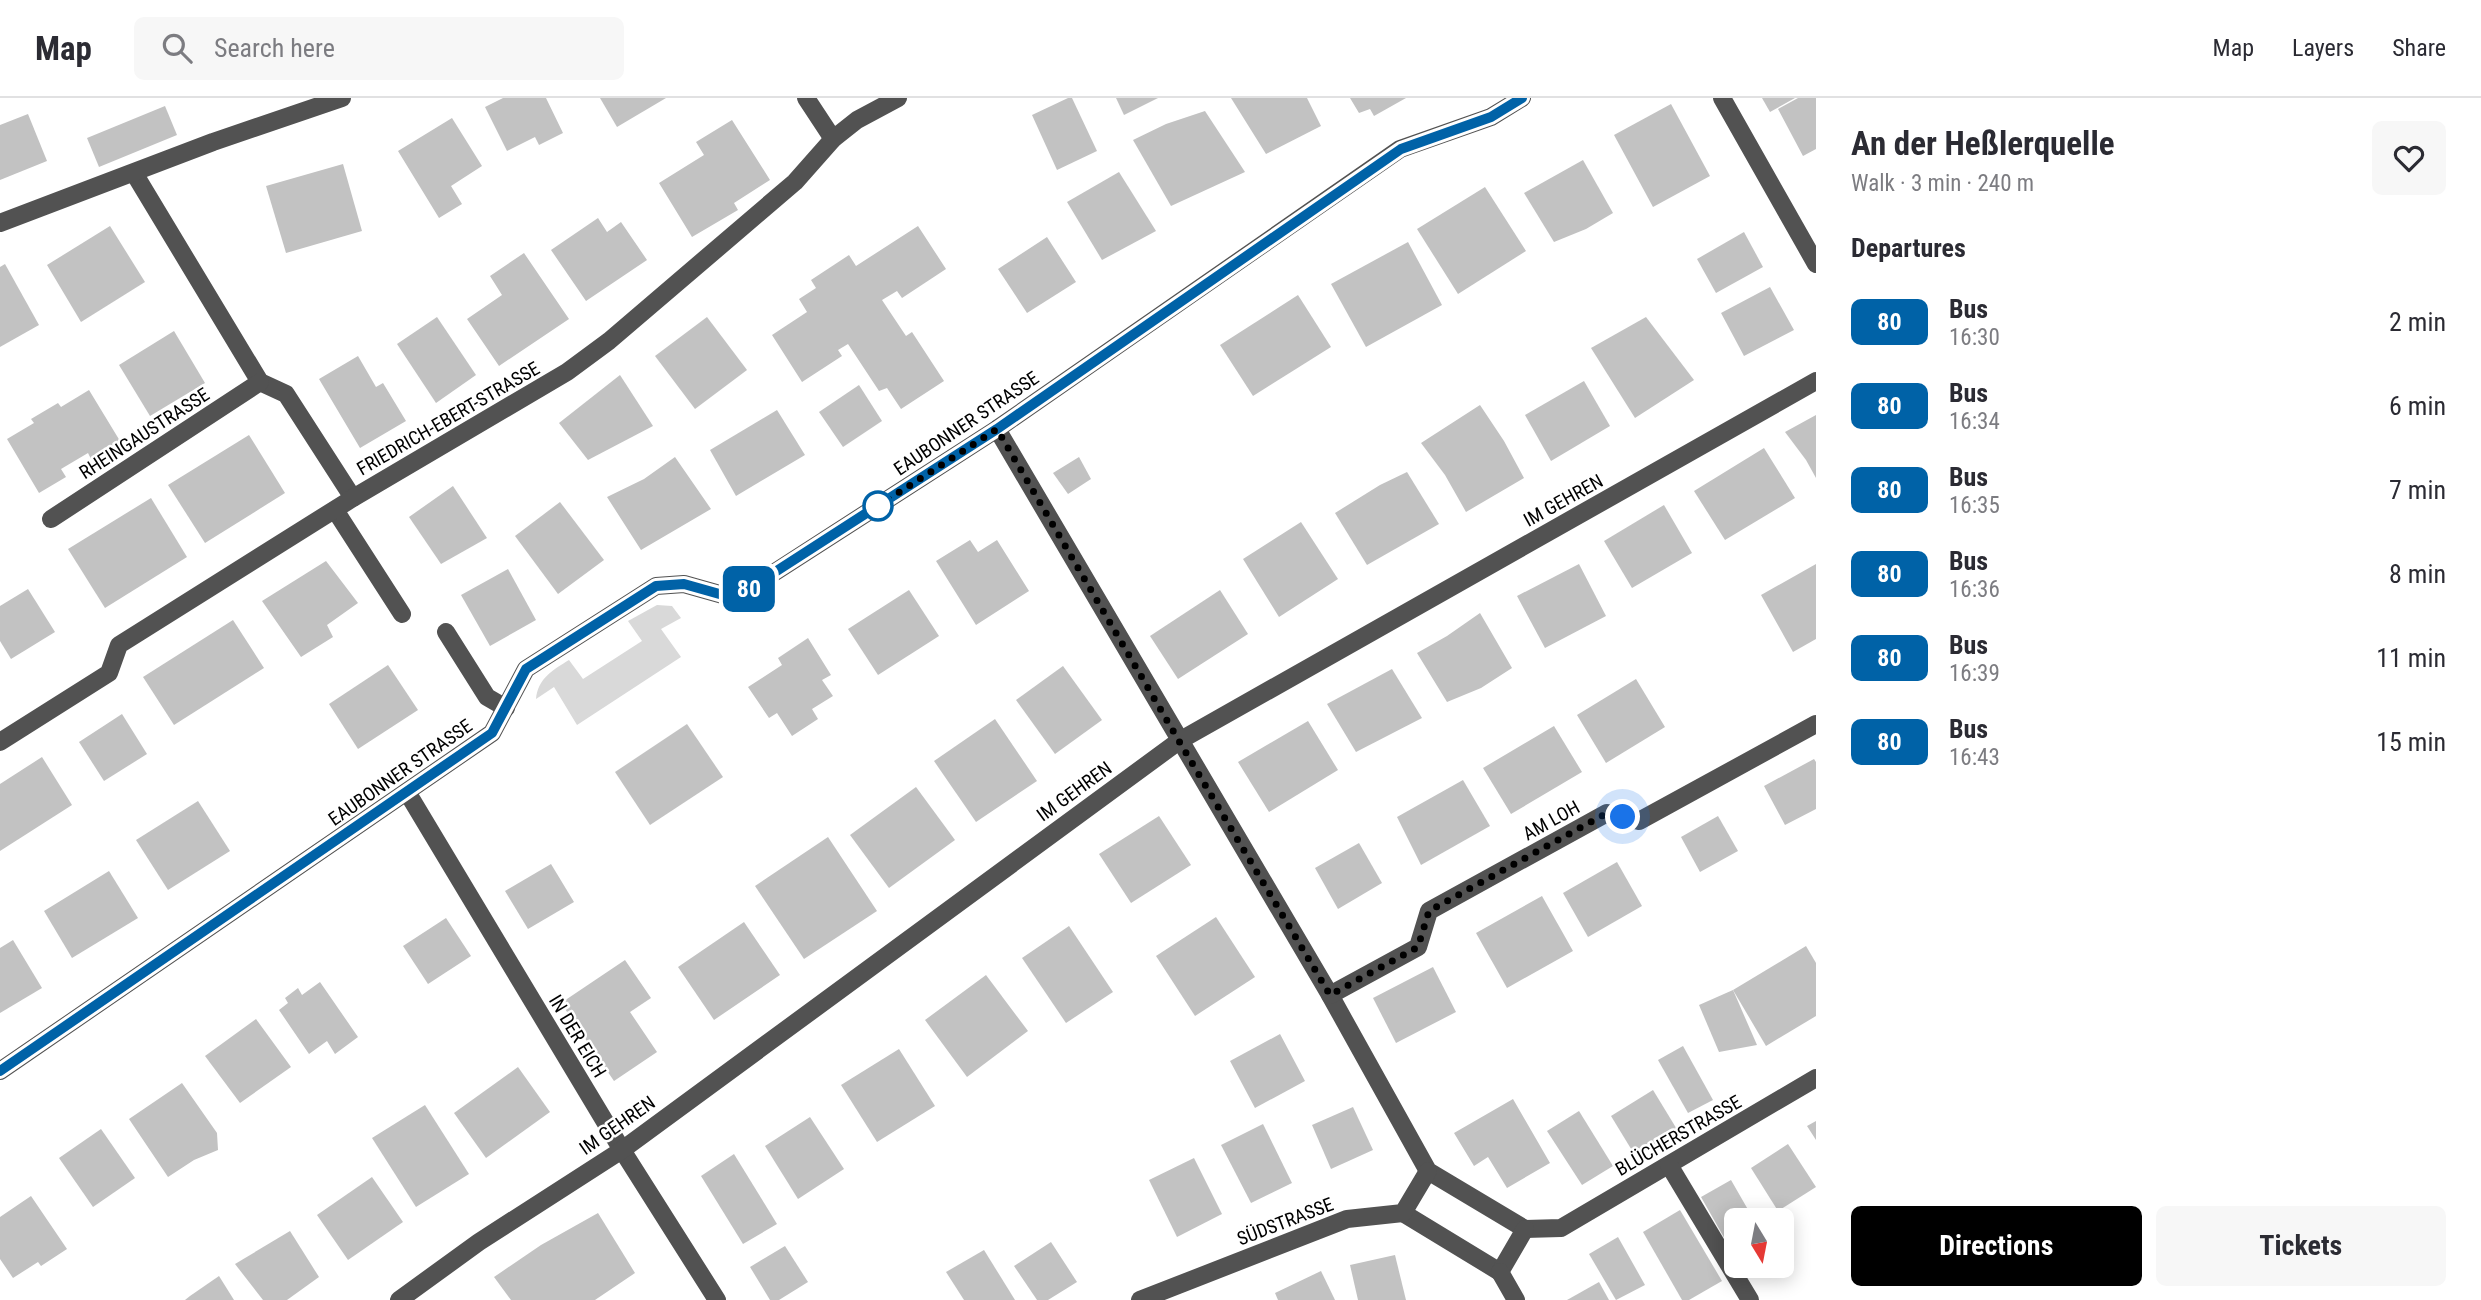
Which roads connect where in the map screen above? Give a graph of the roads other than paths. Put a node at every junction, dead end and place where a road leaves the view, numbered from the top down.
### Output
1 (342, 98) edge
2 (806, 98) edge
3 (898, 98) edge
4 (1522, 98) edge
5 (1722, 98) edge
6 (834, 139) junction
7 (134, 173) junction
8 (0, 223) edge
9 (1816, 264) edge
10 (1816, 381) edge
11 (260, 382) junction
12 (997, 429) junction
13 (353, 498) junction
14 (335, 510) junction
15 (51, 519) dead end
16 (402, 614) dead end
17 (446, 632) dead end
18 (506, 708) junction
19 (1816, 724) edge
20 (1179, 741) junction
21 (0, 742) edge
22 (407, 792) junction
23 (1330, 995) junction
24 (0, 1071) edge
25 (1816, 1078) edge
26 (622, 1150) junction
27 (1669, 1165) junction
28 (1427, 1171) junction
29 (1403, 1213) junction
30 (1525, 1229) junction
31 (1500, 1272) junction
32 (399, 1300) edge
33 (717, 1300) edge
34 (1140, 1300) edge
35 (1516, 1300) edge
36 (1750, 1300) edge

1 - 7 street
2 - 6 street
3 - 6 street, FRIEDRICH-EBERT-STRASSE
4 - 12 street, EAUBONNER STRASSE
5 - 9 street
6 - 13 street, FRIEDRICH-EBERT-STRASSE
7 - 8 street
7 - 11 street
10 - 20 street, IM GEHREN
11 - 13 street
11 - 15 street, RHEINGAUSTRASSE
12 - 18 street, EAUBONNER STRASSE
12 - 20 street
13 - 14 street, FRIEDRICH-EBERT-STRASSE
14 - 16 street
14 - 21 street, FRIEDRICH-EBERT-STRASSE
17 - 18 street
18 - 22 street, EAUBONNER STRASSE
19 - 23 street, AM LOH
20 - 23 street
20 - 26 street, IM GEHREN
22 - 24 street, EAUBONNER STRASSE
22 - 26 street, IN DER EICH
23 - 28 street
25 - 27 street, BLÜCHERSTRASSE
26 - 32 street, IM GEHREN
26 - 33 street, IN DER EICH
27 - 30 street, BLÜCHERSTRASSE
27 - 36 street
28 - 29 street
28 - 30 street
29 - 31 street
29 - 34 street, SÜDSTRASSE
30 - 31 street
31 - 35 street

